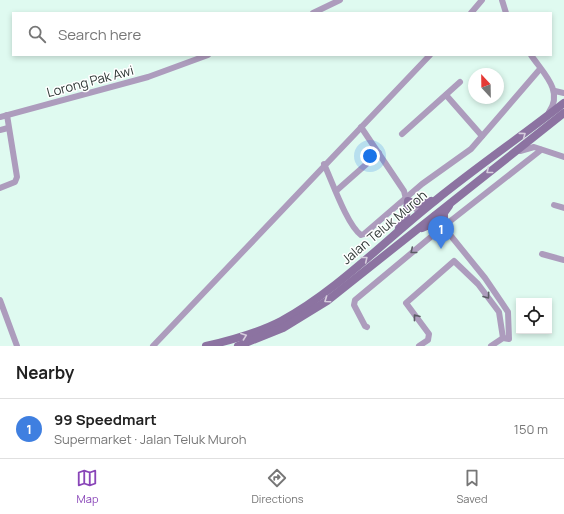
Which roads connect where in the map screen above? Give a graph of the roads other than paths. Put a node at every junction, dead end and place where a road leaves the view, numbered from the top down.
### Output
1 (340, 0) edge
2 (482, 0) edge
3 (502, 0) edge
4 (315, 12) edge
5 (472, 12) edge
6 (506, 12) edge
7 (205, 56) edge
8 (429, 56) edge
9 (532, 56) edge
10 (540, 69) junction
11 (460, 82) dead end
12 (555, 91) junction
13 (564, 93) edge
14 (446, 95) junction
15 (564, 103) edge
16 (564, 113) edge
17 (3, 116) edge
18 (544, 119) junction
19 (361, 127) junction
20 (8, 128) junction
21 (0, 130) edge
22 (538, 132) junction
23 (402, 134) dead end
24 (482, 136) junction
25 (534, 147) junction
26 (541, 150) junction
27 (378, 153) junction
28 (510, 155) junction
29 (564, 157) edge
30 (324, 164) junction
31 (0, 188) edge
32 (336, 191) junction
33 (459, 195) junction
34 (439, 198) junction
35 (407, 200) junction
36 (554, 205) dead end
37 (564, 208) edge
38 (420, 213) junction
39 (434, 215) junction
40 (444, 226) junction
41 (420, 227) junction
42 (396, 234) junction
43 (412, 234) junction
44 (542, 254) dead end
45 (564, 260) edge
46 (0, 300) edge
47 (3, 314) edge
48 (367, 327) dead end
49 (506, 339) junction
50 (17, 346) edge
51 (153, 346) edge
52 (206, 346) edge
53 (238, 346) edge
54 (419, 346) edge
55 (491, 346) edge

1 - 4 street
2 - 5 street
3 - 6 street
7 - 17 street, Lorong Pak Awi
8 - 19 street
9 - 10 street
10 - 12 street
10 - 24 street
11 - 14 street
12 - 13 street
12 - 18 street
14 - 23 street
14 - 24 street
15 - 18 main road, Jalan Teluk Muroh
16 - 22 main road, Jalan Teluk Muroh
17 - 20 street
34 -> 18 main road, Jalan Teluk Muroh
19 - 27 street
19 - 30 street
20 - 21 street
20 - 31 street
22 - 25 street
22 - 28 main road, Jalan Teluk Muroh
24 - 35 street
25 - 26 street
25 - 28 street
26 - 29 street
26 - 40 street
27 - 32 street
27 - 35 street
28 -> 33 main road, Jalan Teluk Muroh
30 - 32 street
30 - 51 street
32 - 35 street
33 - 39 main road, Jalan Teluk Muroh
33 - 40 main road
34 - 35 main road
34 - 38 main road, Jalan Teluk Muroh
34 - 39 main road
35 - 38 street
35 - 42 main road
36 - 37 street
38 - 39 main road
38 - 41 main road
38 - 42 main road, Jalan Teluk Muroh
39 - 40 street
39 - 41 main road, Jalan Teluk Muroh
40 - 43 main road
40 -> 48 street
40 - 49 street
41 - 43 main road, Jalan Teluk Muroh
52 -> 42 main road, Jalan Teluk Muroh
43 -> 53 main road, Jalan Teluk Muroh
44 - 45 street
46 - 47 street
47 - 50 street
54 -> 49 street
49 - 55 street

